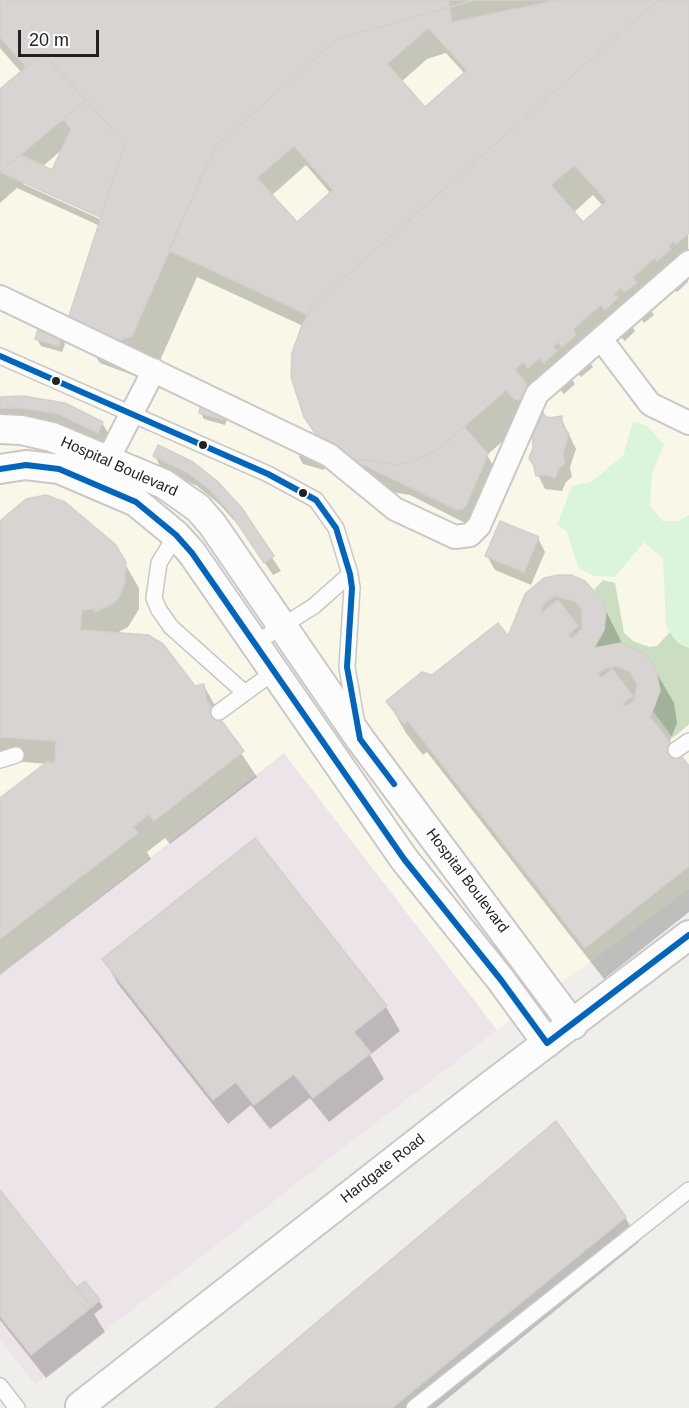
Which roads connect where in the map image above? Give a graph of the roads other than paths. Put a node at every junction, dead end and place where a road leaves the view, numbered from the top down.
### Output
1 (689, 262) edge
2 (0, 297) edge
3 (601, 339) junction
4 (0, 356) edge
5 (154, 370) junction
6 (132, 415) junction
7 (689, 423) edge
8 (0, 429) edge
9 (109, 460) junction
10 (0, 469) edge
11 (94, 484) junction
12 (176, 536) junction
13 (350, 574) junction
14 (281, 627) junction
15 (254, 644) junction
16 (274, 671) junction
17 (245, 693) junction
18 (219, 712) dead end
19 (360, 739) junction
20 (16, 755) dead end
21 (0, 760) edge
22 (689, 935) edge
23 (573, 1025) junction
24 (547, 1043) junction
25 (689, 1190) edge
26 (0, 1386) edge
27 (80, 1406) dead end
28 (17, 1408) edge
29 (414, 1408) edge

1 - 3 street
2 - 5 street
3 - 5 street
3 - 7 street
4 - 6 lane, Hospital Boulevard
5 - 6 street
6 - 9 street
6 - 13 lane, Hospital Boulevard
8 - 9 street, Hospital Boulevard
9 - 11 street
9 - 14 street, Hospital Boulevard
10 - 11 street, Hospital Boulevard
11 - 12 street, Hospital Boulevard
12 - 15 street, Hospital Boulevard
12 - 17 lane
13 - 14 lane
13 - 19 lane, Hospital Boulevard
14 - 15 lane
14 - 19 street, Hospital Boulevard
15 - 16 street, Hospital Boulevard
16 - 17 lane
16 - 24 street, Hospital Boulevard
17 - 18 lane
19 - 23 street, Hospital Boulevard
20 - 21 lane
22 - 23 street, Hardgate Road
23 - 24 street, Hardgate Road
24 - 27 street, Hardgate Road
25 - 29 lane
26 - 28 lane

